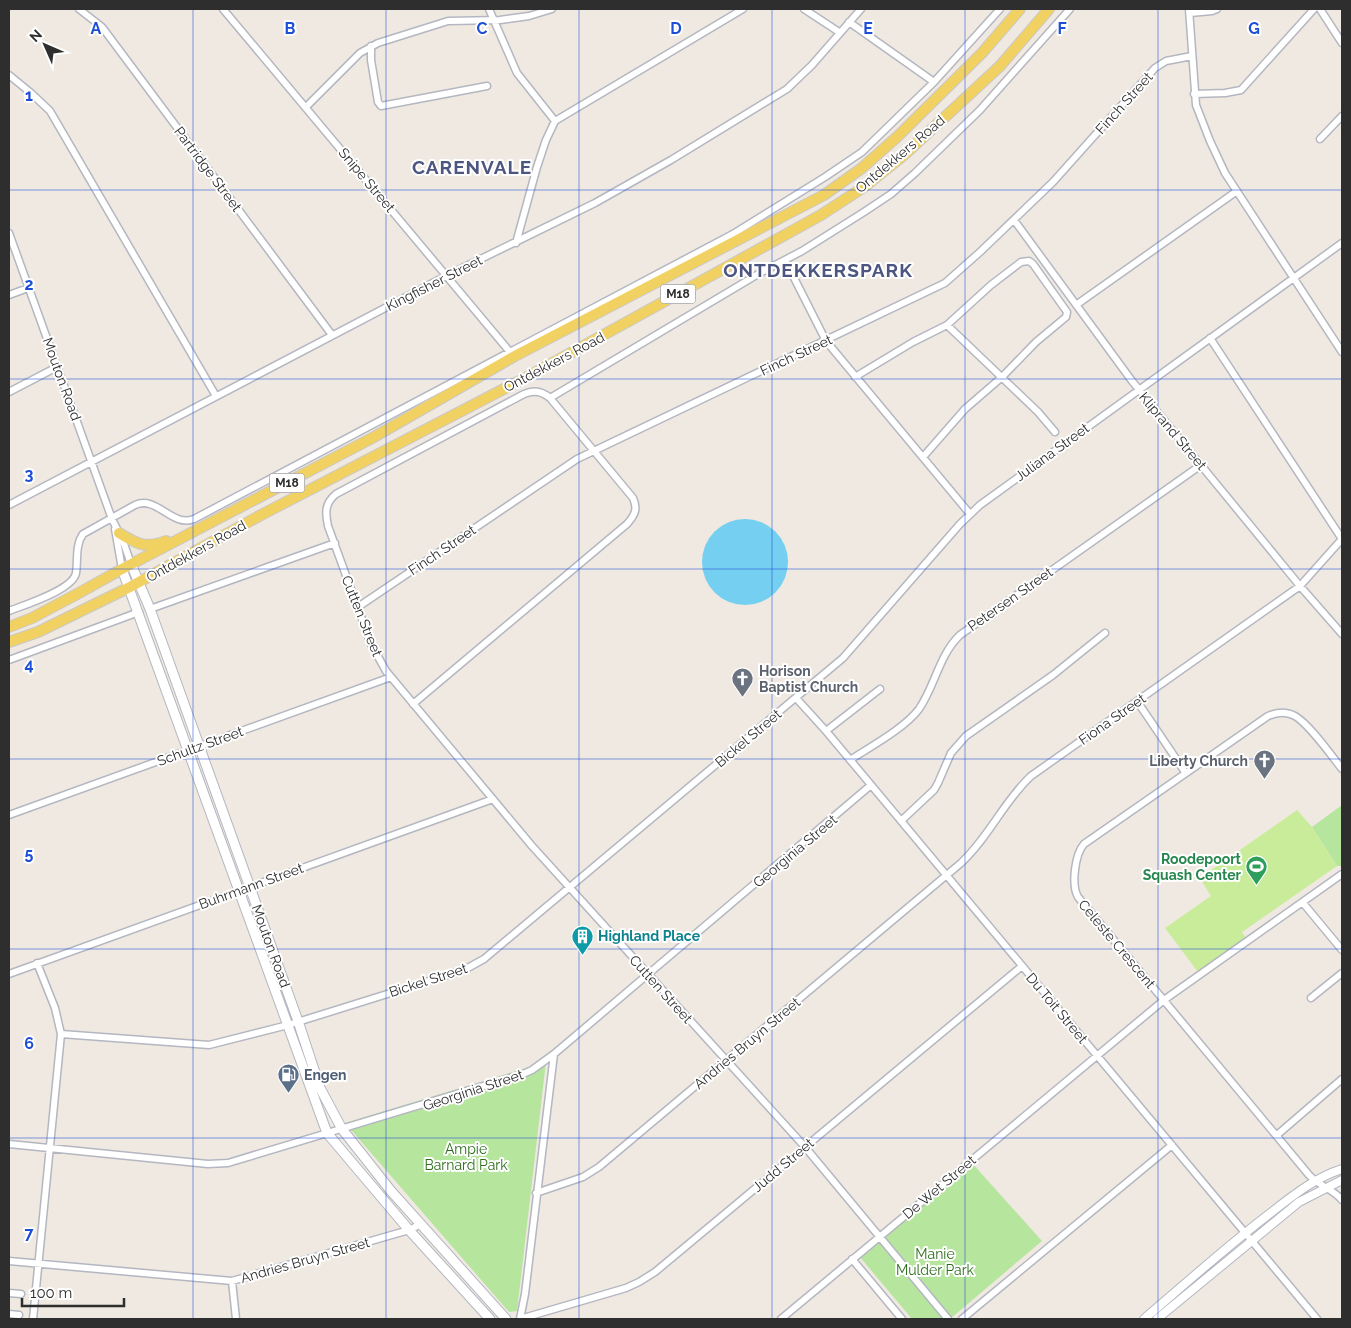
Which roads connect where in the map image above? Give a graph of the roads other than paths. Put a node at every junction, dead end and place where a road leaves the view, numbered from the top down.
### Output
1 (80, 9) edge
2 (224, 9) edge
3 (489, 9) edge
4 (552, 9) edge
5 (804, 9) edge
6 (861, 9) edge
7 (1000, 9) edge
8 (1020, 9) edge
9 (1049, 9) edge
10 (1070, 9) edge
11 (1217, 9) edge
12 (1314, 9) edge
13 (1320, 9) edge
14 (739, 10) edge
15 (1190, 11) edge
16 (493, 20) junction
17 (849, 22) junction
18 (839, 32) junction
19 (1342, 43) edge
20 (371, 46) junction
21 (1192, 56) junction
22 (9, 75) edge
23 (934, 82) junction
24 (487, 86) dead end
25 (1194, 94) junction
26 (306, 107) junction
27 (1342, 116) edge
28 (555, 121) junction
29 (1320, 139) dead end
30 (1237, 191) junction
31 (1014, 220) junction
32 (9, 233) edge
33 (516, 242) junction
34 (1342, 243) edge
35 (785, 260) junction
36 (446, 276) junction
37 (1293, 277) junction
38 (28, 288) junction
39 (9, 295) edge
40 (1076, 305) junction
41 (947, 325) junction
42 (332, 335) junction
43 (1210, 338) junction
44 (826, 341) junction
45 (510, 352) junction
46 (1342, 352) edge
47 (57, 367) junction
48 (855, 376) junction
49 (1002, 377) junction
50 (1138, 390) junction
51 (9, 392) edge
52 (216, 396) junction
53 (550, 398) junction
54 (1055, 432) dead end
55 (593, 451) junction
56 (923, 457) junction
57 (92, 463) junction
58 (1201, 465) junction
59 (9, 506) edge
60 (970, 514) junction
61 (326, 515) joint
62 (115, 526) junction
63 (200, 529) junction
64 (1342, 539) edge
65 (335, 543) junction
66 (127, 566) junction
67 (134, 584) junction
68 (1300, 586) junction
69 (358, 607) junction
70 (150, 609) junction
71 (9, 611) edge
72 (140, 612) junction
73 (9, 626) edge
74 (1105, 633) dead end
75 (1342, 634) edge
76 (9, 642) edge
77 (9, 660) edge
78 (391, 677) junction
79 (880, 689) dead end
80 (796, 698) junction
81 (1137, 702) junction
82 (413, 704) junction
83 (826, 731) junction
84 (199, 746) junction
85 (189, 750) junction
86 (850, 760) junction
87 (1342, 769) edge
88 (1186, 772) junction
89 (871, 785) junction
90 (493, 799) junction
91 (9, 815) edge
92 (901, 821) junction
93 (1342, 874) edge
94 (947, 876) junction
95 (249, 886) junction
96 (569, 887) junction
97 (240, 890) junction
98 (1303, 903) junction
99 (1342, 950) edge
100 (37, 964) junction
101 (1022, 966) junction
102 (1342, 973) edge
103 (9, 974) edge
104 (647, 974) junction
105 (1311, 998) dead end
106 (1164, 1000) junction
107 (298, 1021) junction
108 (288, 1024) junction
109 (61, 1034) junction
110 (554, 1054) junction
111 (1096, 1055) junction
112 (726, 1060) junction
113 (1342, 1079) edge
114 (342, 1129) junction
115 (327, 1133) junction
116 (1277, 1134) junction
117 (9, 1144) edge
118 (1172, 1145) junction
119 (805, 1147) junction
120 (51, 1148) junction
121 (1342, 1169) edge
122 (1342, 1180) edge
123 (1315, 1181) junction
124 (1326, 1187) junction
125 (536, 1193) junction
126 (1342, 1200) edge
127 (420, 1224) junction
128 (409, 1230) junction
129 (1245, 1234) junction
130 (880, 1237) junction
131 (1250, 1241) junction
132 (852, 1259) junction
133 (9, 1261) edge
134 (39, 1264) junction
135 (232, 1281) junction
136 (1182, 1287) junction
137 (9, 1293) edge
138 (21, 1294) dead end
139 (1188, 1294) junction
140 (9, 1314) edge
141 (19, 1315) dead end
142 (34, 1319) edge
143 (236, 1319) edge
144 (490, 1319) edge
145 (506, 1319) edge
146 (520, 1319) edge
147 (780, 1319) edge
148 (902, 1319) edge
149 (948, 1319) edge
150 (962, 1319) edge
151 (1144, 1319) edge
152 (1157, 1319) edge
153 (1317, 1319) edge

1 - 42 street, Partridge Street
2 - 26 street, Snipe Street
3 - 16 street
4 - 16 street
5 - 18 street
6 - 17 street, Kingfisher Street
7 - 23 street, Ontdekkers Road
8 - 63 main road, Ontdekkers Road / M18
9 - 67 main road, Ontdekkers Road / M18
10 - 35 street, Ontdekkers Road
11 - 15 street
12 - 25 street
13 - 19 street
14 - 28 street
15 - 21 street
16 - 20 street
16 - 28 street
17 - 18 street, Kingfisher Street
17 - 23 street
18 - 33 street, Kingfisher Street
20 - 24 street
20 - 26 street
21 - 25 street
21 - 31 street, Finch Street
22 - 52 street
23 - 45 street, Ontdekkers Road
25 - 30 street
26 - 36 street, Snipe Street
27 - 29 street
28 - 33 street
30 - 37 street
30 - 40 street
31 - 40 street, Kliprand Street
31 - 44 street, Finch Street
32 - 38 street, Mouton Road
33 - 36 street, Kingfisher Street
34 - 37 street, Juliana Street
35 - 44 street
35 - 53 street, Ontdekkers Road
36 - 42 street, Kingfisher Street
36 - 45 street, Snipe Street
37 - 43 street, Juliana Street
37 - 46 street
38 - 39 street
38 - 47 street, Mouton Road
40 - 50 street, Kliprand Street
41 - 48 street
41 - 49 street
41 - 49 street
42 - 52 street, Kingfisher Street
43 - 50 street, Juliana Street
43 - 64 street
44 - 48 street
44 - 55 street, Finch Street
45 - 62 street, Ontdekkers Road
47 - 51 street
47 - 57 street, Mouton Road
48 - 56 street
49 - 54 street
49 - 56 street
50 - 58 street, Kliprand Street
50 - 60 street, Juliana Street
52 - 57 street, Kingfisher Street
53 - 55 street
53 - 61 street, Ontdekkers Road
55 - 69 street, Finch Street
55 - 82 street
56 - 60 street
57 - 59 street, Kingfisher Street
57 - 62 street, Mouton Road
58 - 68 street, Kliprand Street
58 - 86 street, Petersen Street
60 - 80 street, Juliana Street
61 - 65 street, Cutten Street
62 - 63 main road
62 - 66 street, Mouton Road
62 - 71 street, Ontdekkers Road
63 - 66 main road, Ontdekkers Road / M18
64 - 68 street, Fiona Street
65 - 69 street, Cutten Street
65 - 70 street
66 - 67 main road, Mouton Road
66 - 73 main road, Ontdekkers Road / M18
67 - 70 main road, Mouton Road
67 - 72 main road, Mouton Road
67 - 76 main road, Ontdekkers Road / M18
68 - 75 street, Kliprand Street
68 - 81 street, Fiona Street
69 - 78 street, Cutten Street
70 - 84 main road, Mouton Road
72 - 77 street
72 - 85 main road, Mouton Road
74 - 92 street
78 - 82 street, Cutten Street
78 - 84 street, Schultz Street
79 - 83 street
80 - 83 street, Du Toit Street
80 - 96 street, Bickel Street
81 - 88 street
81 - 94 street, Fiona Street
82 - 90 street, Cutten Street
83 - 86 street, Du Toit Street
84 - 85 street, Schultz Street
84 - 95 main road, Mouton Road
85 - 91 street, Schultz Street
85 - 97 main road, Mouton Road
86 - 89 street, Du Toit Street
87 - 88 street, Celeste Crescent
88 - 106 street, Celeste Crescent
89 - 92 street, Du Toit Street
89 - 104 street, Georginia Street
90 - 95 street, Buhrmann Street
90 - 96 street, Cutten Street
92 - 94 street, Du Toit Street
93 - 98 street, De Wet Street
94 - 101 street, Du Toit Street
94 - 112 street, Andries Bruyn Street
95 - 97 street, Buhrmann Street
95 - 107 main road, Mouton Road
96 - 104 street, Cutten Street
96 - 107 street, Bickel Street
97 - 100 street, Buhrmann Street
97 - 108 main road, Mouton Road
98 - 99 street
98 - 106 street, De Wet Street
100 - 103 street, Buhrmann Street
100 - 109 street
101 - 111 street, Du Toit Street
101 - 119 street, Judd Street
102 - 105 street
104 - 110 street, Georginia Street
104 - 112 street, Cutten Street
106 - 111 street, De Wet Street
106 - 116 street, Celeste Crescent
107 - 108 street, Bickel Street
107 - 114 main road, Mouton Road
108 - 109 street, Bickel Street
108 - 115 main road, Mouton Road
109 - 120 street
110 - 114 street, Georginia Street
110 - 125 street
111 - 118 street, Du Toit Street
111 - 130 street, De Wet Street
112 - 119 street, Cutten Street
112 - 125 street, Andries Bruyn Street
113 - 116 street
114 - 115 street, Georginia Street
114 - 127 main road, Mouton Road
115 - 120 street, Georginia Street
115 - 128 main road, Mouton Road
116 - 123 street, Celeste Crescent
117 - 120 street, Georginia Street
118 - 129 street, Du Toit Street
118 - 150 street
119 - 130 street, Cutten Street
119 - 146 street, Judd Street
120 - 134 street
121 - 123 street
122 - 124 street
123 - 124 street, Celeste Crescent
123 - 129 street
124 - 126 street, Celeste Crescent
124 - 131 street
125 - 146 street
127 - 128 street, Andries Bruyn Street
127 - 145 main road, Mouton Road
128 - 135 street, Andries Bruyn Street
128 - 144 main road, Mouton Road
129 - 131 street, Du Toit Street
129 - 136 street
130 - 132 street, De Wet Street
130 - 149 street, Cutten Street
131 - 139 street
131 - 153 street, Du Toit Street
132 - 147 street, De Wet Street
132 - 148 street
133 - 134 street, Andries Bruyn Street
134 - 135 street, Andries Bruyn Street
134 - 142 street
135 - 143 street
136 - 139 street
136 - 151 street
137 - 138 street
139 - 152 street
140 - 141 street

